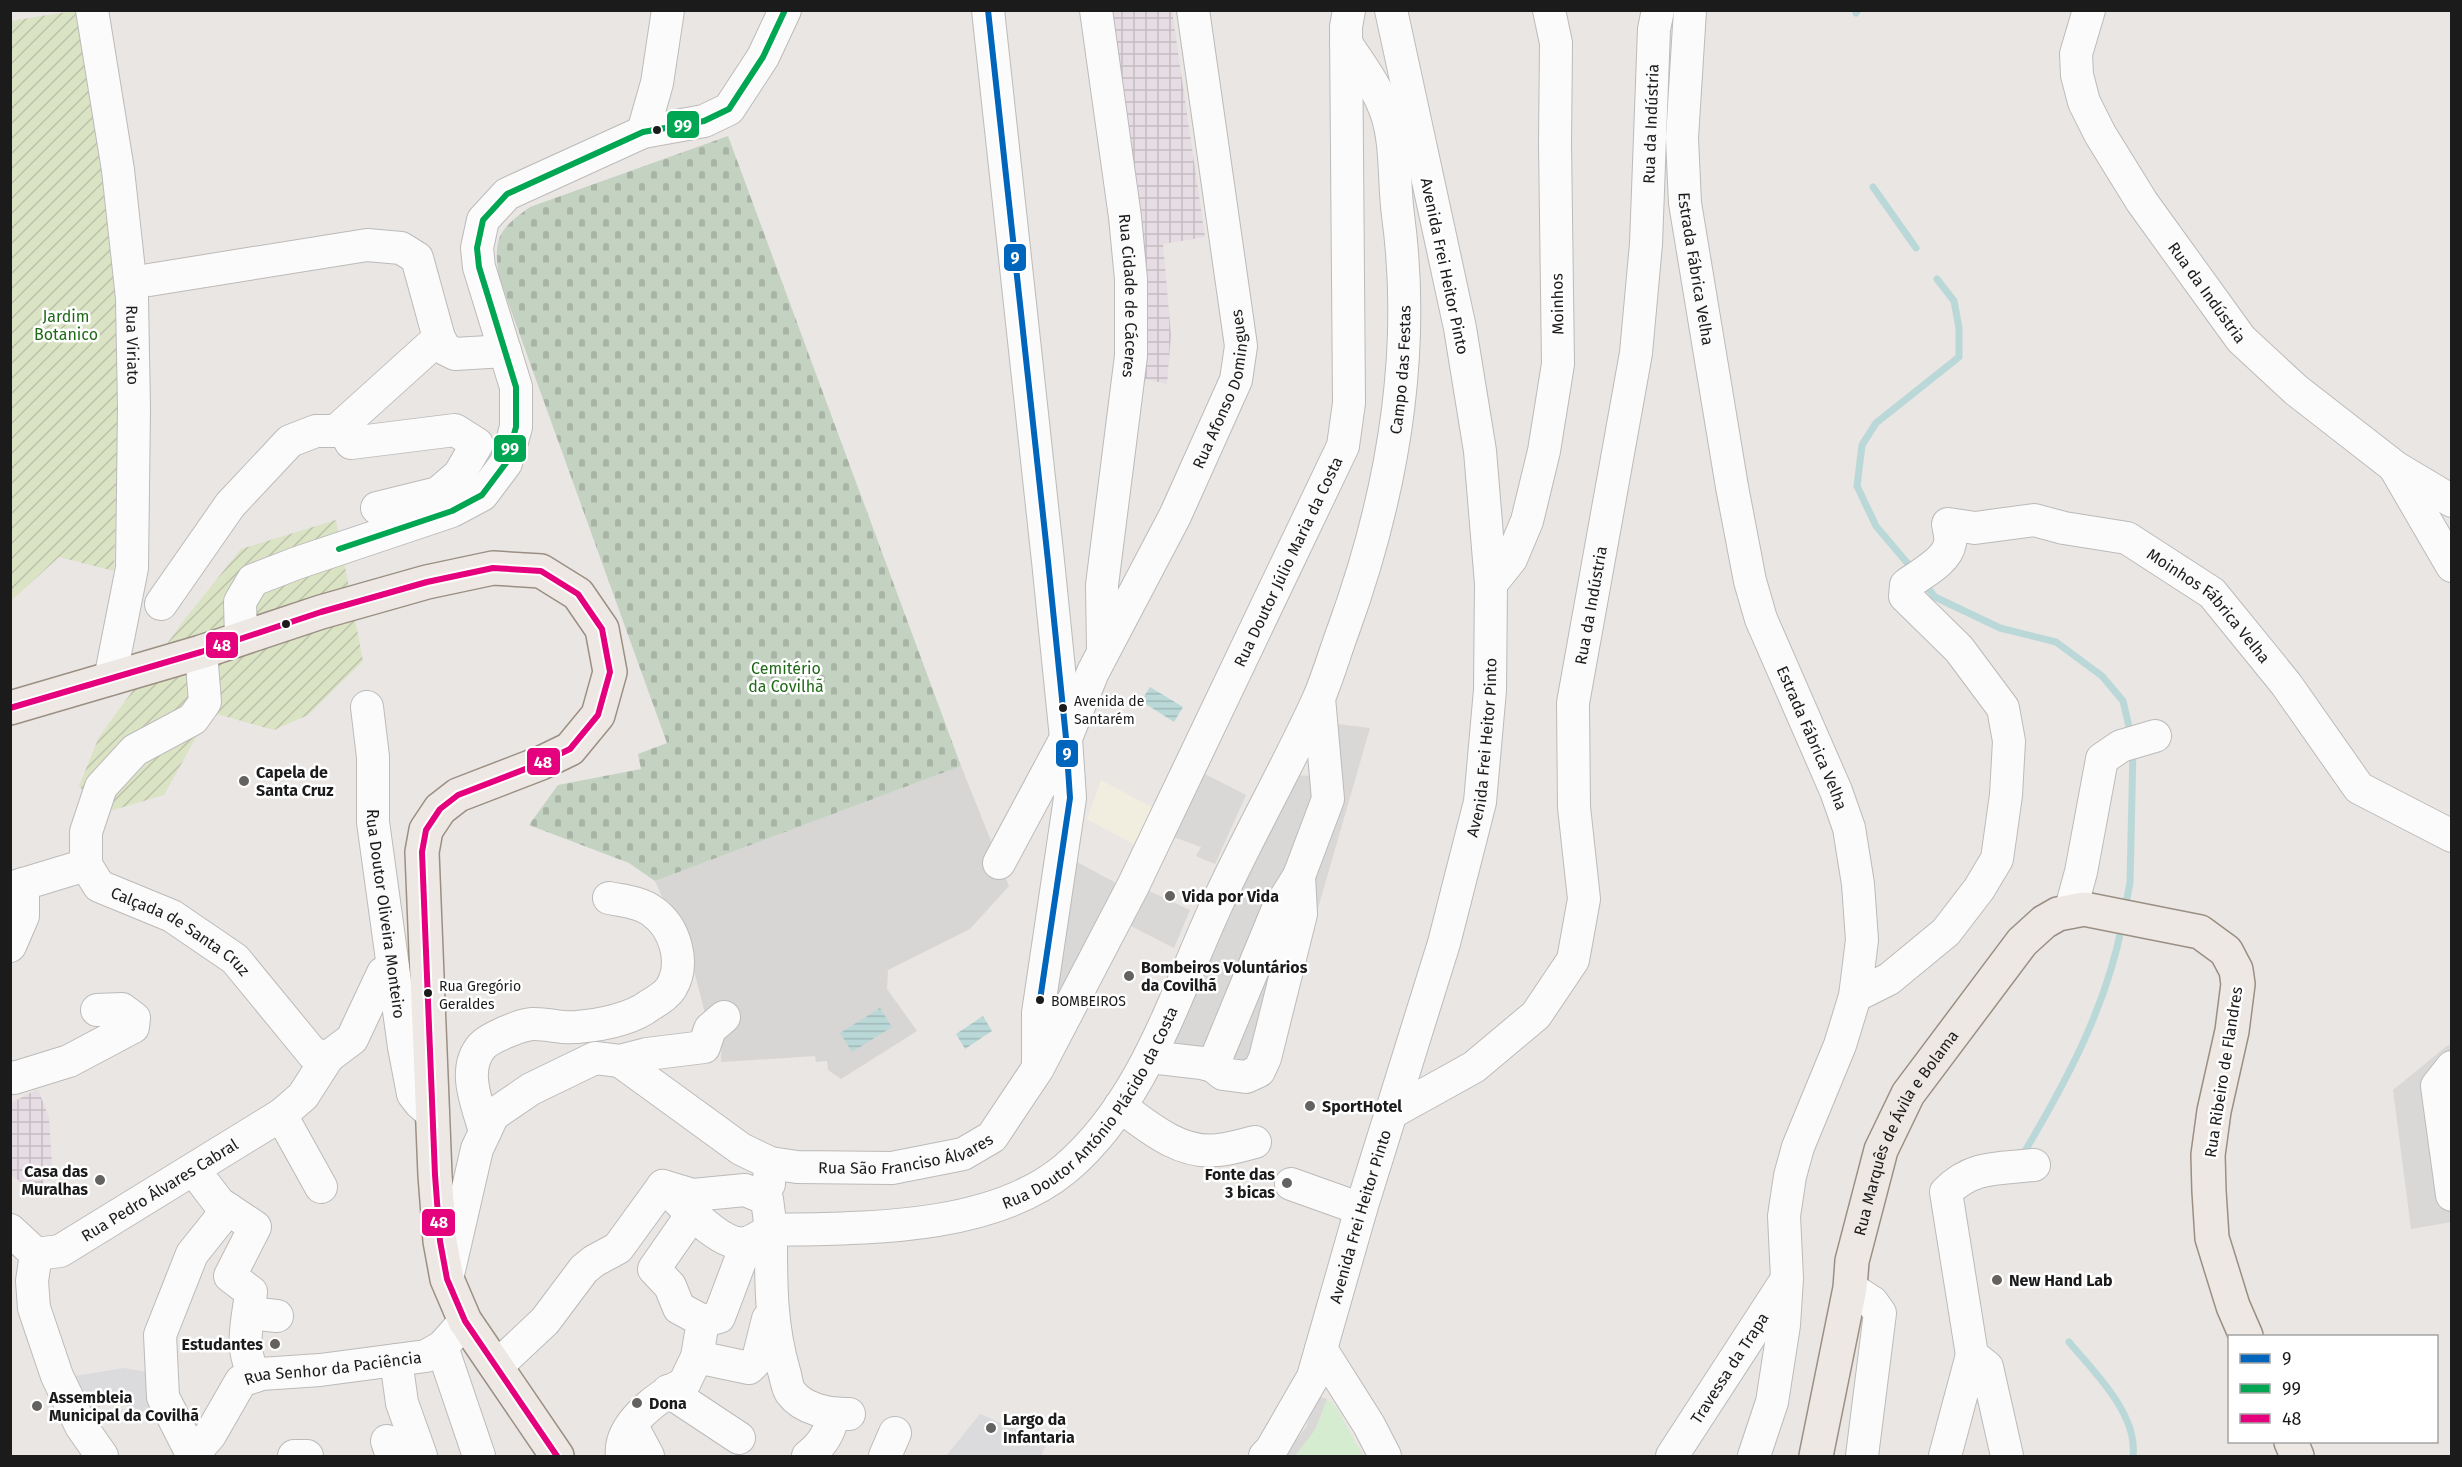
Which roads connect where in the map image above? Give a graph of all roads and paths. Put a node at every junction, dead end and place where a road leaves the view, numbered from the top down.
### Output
1 (92, 10) edge
2 (668, 10) edge
3 (785, 10) edge
4 (988, 10) edge
5 (1096, 10) edge
6 (1193, 10) edge
7 (1349, 10) edge
8 (1391, 10) edge
9 (1549, 10) edge
10 (1658, 10) edge
11 (1690, 10) edge
12 (2089, 10) edge
13 (1346, 43) junction
14 (643, 132) junction
15 (149, 280) dead end
16 (439, 338) junction
17 (505, 351) junction
18 (342, 427) junction
19 (2395, 467) junction
20 (2451, 501) edge
21 (377, 508) dead end
22 (2451, 566) edge
23 (1491, 584) junction
24 (161, 604) dead end
25 (241, 637) junction
26 (201, 652) junction
27 (1103, 653) junction
28 (110, 679) junction
29 (1319, 697) junction
30 (367, 707) dead end
31 (10, 708) edge
32 (2155, 736) dead end
33 (1066, 738) junction
34 (2451, 836) edge
35 (999, 863) dead end
36 (86, 866) junction
37 (1299, 876) junction
38 (15, 883) edge
39 (609, 898) dead end
40 (2077, 910) junction
41 (10, 946) edge
42 (393, 968) junction
43 (1855, 996) junction
44 (97, 1010) dead end
45 (724, 1017) dead end
46 (328, 1057) junction
47 (1150, 1057) junction
48 (620, 1061) junction
49 (1213, 1066) junction
50 (2451, 1067) edge
51 (1038, 1068) junction
52 (22, 1075) edge
53 (1120, 1106) junction
54 (433, 1113) junction
55 (1391, 1113) junction
56 (281, 1115) junction
57 (485, 1132) junction
58 (1255, 1142) dead end
59 (770, 1163) junction
60 (2019, 1166) dead end
61 (194, 1170) junction
62 (1291, 1184) dead end
63 (663, 1186) junction
64 (321, 1187) dead end
65 (2451, 1195) edge
66 (767, 1199) junction
67 (228, 1209) junction
68 (1361, 1209) junction
69 (693, 1213) junction
70 (10, 1230) edge
71 (759, 1236) junction
72 (36, 1254) junction
73 (1787, 1278) junction
74 (447, 1279) junction
75 (1850, 1288) junction
76 (771, 1310) junction
77 (465, 1321) junction
78 (703, 1321) junction
79 (2246, 1335) edge
80 (442, 1347) junction
81 (1321, 1350) junction
82 (1972, 1355) junction
83 (697, 1357) junction
84 (396, 1360) junction
85 (496, 1367) junction
86 (256, 1376) junction
87 (668, 1391) junction
88 (863, 1423) edge
89 (632, 1426) junction
90 (739, 1438) dead end
91 (814, 1455) edge
92 (102, 1456) edge
93 (192, 1456) edge
94 (294, 1456) edge
95 (307, 1456) edge
96 (421, 1456) edge
97 (479, 1456) edge
98 (557, 1456) edge
99 (622, 1456) edge
100 (648, 1456) edge
101 (1265, 1456) edge
102 (1385, 1456) edge
103 (1672, 1456) edge
104 (1754, 1456) edge
105 (1816, 1456) edge
106 (1862, 1456) edge
107 (1945, 1456) edge
108 (2007, 1456) edge

1 - 28 street, Rua Viriato
2 - 14 street
3 - 14 street
4 - 33 street
5 - 27 street, Rua Cidade de Cáceres
6 - 27 street, Rua Afonso Domingues
7 - 13 street, Rua Doutor Júlio Maria da Costa
8 - 23 street, Avenida Frei Heitor Pinto
9 - 23 street, Moinhos
10 - 55 street, Rua da Indústria
11 - 43 street, Estrada Fábrica Velha
12 - 19 street, Rua da Indústria
13 - 29 street, Campo das Festas
13 - 51 street, Rua Doutor Júlio Maria da Costa
14 - 17 street
15 - 16 street
16 - 17 street
16 - 18 street
17 - 25 street
18 - 21 street
18 - 24 street
19 - 20 street, Rua da Indústria
19 - 22 street
23 - 55 street, Avenida Frei Heitor Pinto
25 - 26 main road
25 - 54 main road
26 - 28 main road
26 - 36 street
27 - 33 street, Rua Afonso Domingues
28 - 31 main road
29 - 37 street
29 - 47 street, Rua Doutor António Plácido da Costa
30 - 42 street, Rua Doutor Oliveira Monteiro
32 - 40 street
33 - 35 street
33 - 51 street
34 - 43 street, Moinhos Fábrica Velha
36 - 38 street
36 - 46 street, Calçada de Santa Cruz
37 - 49 street
37 - 49 street
38 - 41 street
39 - 57 street
40 - 75 main road, Rua Marquês de Ávila e Bolama
40 - 79 main road, Rua Ribeiro de Flandres
42 - 46 street
42 - 54 street, Rua Doutor Oliveira Monteiro
43 - 73 street, Estrada Fábrica Velha
44 - 52 street
45 - 48 street
46 - 56 street, Rua Pedro Álvares Cabral
47 - 49 street
47 - 53 street, Rua Doutor António Plácido da Costa
48 - 57 street
48 - 59 street, Rua São Franciso Álvares
50 - 65 street
51 - 59 street, Rua São Franciso Álvares
53 - 58 street
53 - 71 street, Rua Doutor António Plácido da Costa
54 - 74 main road
55 - 68 street, Avenida Frei Heitor Pinto
56 - 61 street, Rua Pedro Álvares Cabral
56 - 64 street
57 - 74 street
59 - 66 street
60 - 82 street
61 - 67 street
61 - 72 street, Rua Pedro Álvares Cabral
62 - 68 street
63 - 66 street
63 - 69 street, Rua Doutor António Plácido da Costa
63 - 85 street
66 - 71 street
67 - 86 street
67 - 93 street
68 - 81 street, Avenida Frei Heitor Pinto
69 - 71 street, Rua Doutor António Plácido da Costa
69 - 78 street
70 - 72 street
71 - 76 street
71 - 78 street
72 - 92 street
73 - 103 street, Travessa da Trapa
73 - 104 street, Estrada Fábrica Velha
74 - 77 main road
75 - 105 main road, Rua Marquês de Ávila e Bolama
75 - 106 street
76 - 83 street
76 - 88 street
77 - 80 street, Rua Senhor da Paciência
77 - 85 main road
78 - 83 street
80 - 84 street, Rua Senhor da Paciência
80 - 97 street
81 - 101 street, Avenida Frei Heitor Pinto
81 - 102 street
82 - 107 street
82 - 108 street
83 - 87 street
84 - 86 street, Rua Senhor da Paciência
84 - 96 street
85 - 98 main road
86 - 93 street, Rua Senhor da Paciência
87 - 89 street
87 - 90 street
88 - 91 street
89 - 99 street
89 - 100 street
94 - 95 street

